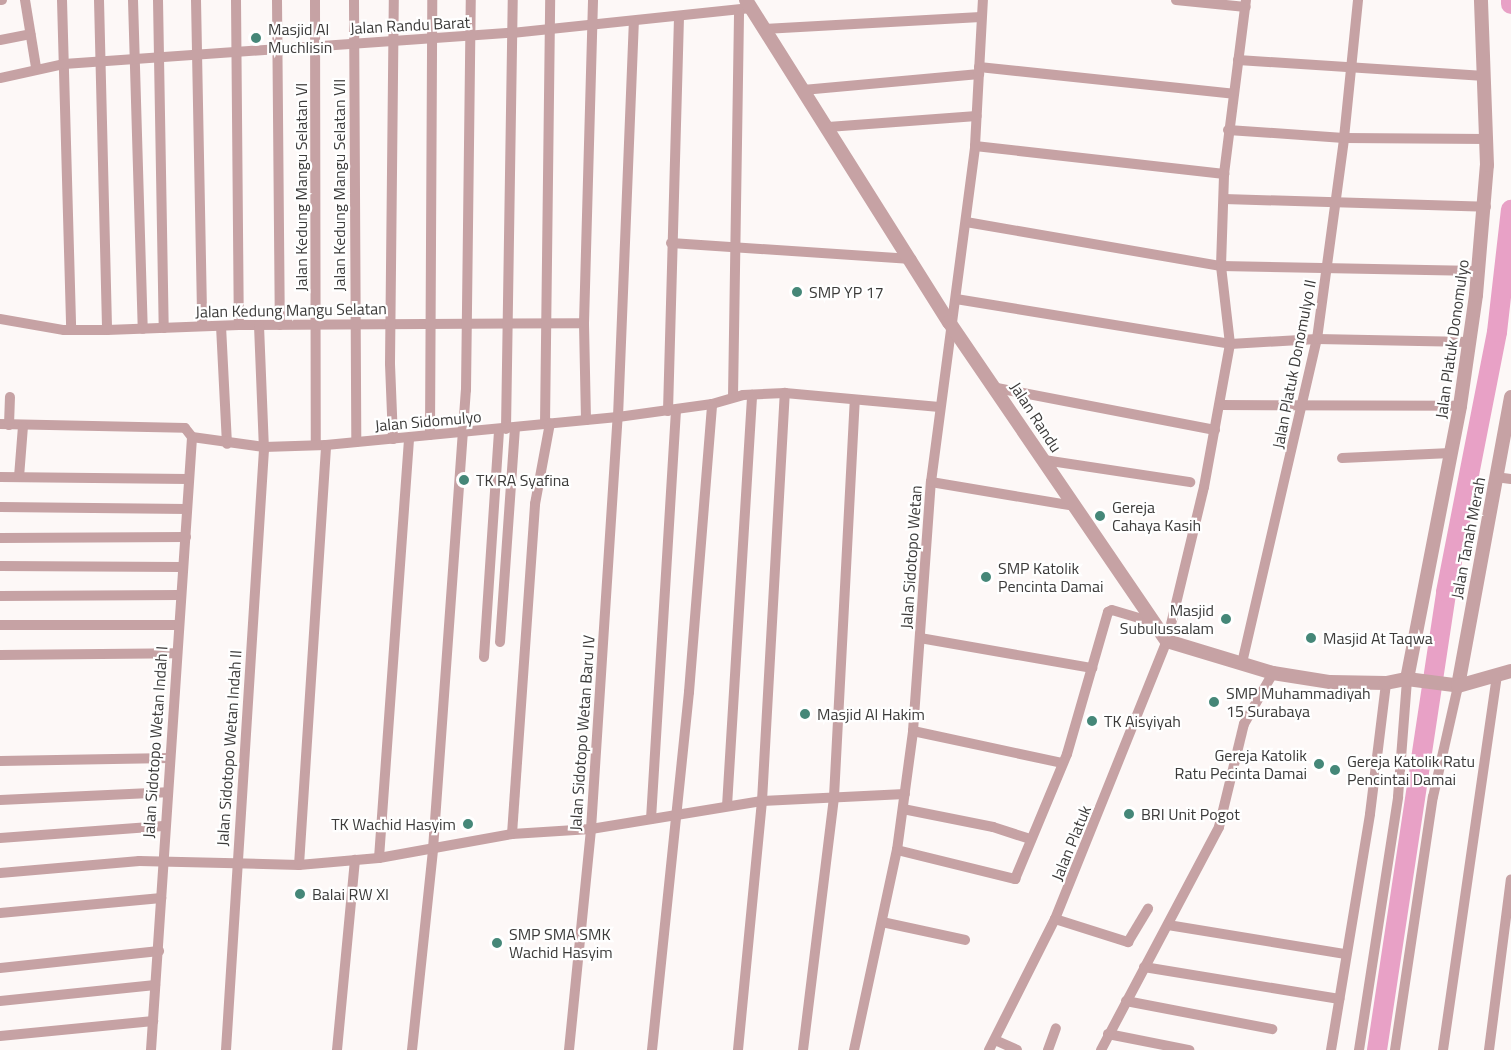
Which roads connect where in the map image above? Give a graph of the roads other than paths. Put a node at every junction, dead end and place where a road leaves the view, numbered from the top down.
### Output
1 (25, 0) edge
2 (62, 0) edge
3 (99, 0) edge
4 (134, 0) edge
5 (158, 0) edge
6 (196, 0) edge
7 (236, 0) edge
8 (277, 0) edge
9 (315, 0) edge
10 (354, 0) edge
11 (394, 0) edge
12 (432, 0) edge
13 (471, 0) edge
14 (513, 0) edge
15 (550, 0) edge
16 (593, 0) edge
17 (983, 0) edge
18 (1176, 0) edge
19 (1358, 0) edge
20 (1481, 0) edge
21 (1246, 4) edge
22 (745, 6) edge
23 (981, 17) junction
24 (679, 18) junction
25 (634, 22) junction
26 (592, 26) junction
27 (764, 29) junction
28 (550, 30) junction
29 (512, 33) junction
30 (30, 34) junction
31 (470, 36) junction
32 (432, 37) junction
33 (0, 40) edge
34 (394, 41) junction
35 (354, 42) junction
36 (315, 46) junction
37 (278, 49) junction
38 (236, 51) junction
39 (197, 54) junction
40 (160, 57) junction
41 (136, 60) junction
42 (1238, 60) junction
43 (102, 62) junction
44 (64, 64) junction
45 (36, 67) junction
46 (1351, 67) junction
47 (979, 70) junction
48 (1484, 76) junction
49 (0, 78) edge
50 (803, 90) junction
51 (1234, 94) junction
52 (977, 116) junction
53 (828, 127) junction
54 (1228, 130) junction
55 (1344, 138) junction
56 (1487, 139) junction
57 (975, 146) junction
58 (1224, 174) junction
59 (1224, 199) junction
60 (1336, 202) junction
61 (1485, 207) junction
62 (966, 222) junction
63 (671, 243) junction
64 (736, 246) junction
65 (911, 258) junction
66 (1221, 267) junction
67 (1328, 270) junction
68 (1478, 271) junction
69 (956, 299) junction
70 (0, 319) edge
71 (949, 322) junction
72 (584, 323) junction
73 (355, 324) junction
74 (391, 324) junction
75 (429, 324) junction
76 (467, 324) junction
77 (546, 324) junction
78 (239, 325) junction
79 (259, 325) junction
80 (280, 325) junction
81 (316, 325) junction
82 (505, 325) junction
83 (202, 326) junction
84 (221, 327) junction
85 (143, 328) junction
86 (164, 328) junction
87 (71, 330) junction
88 (107, 330) junction
89 (1317, 339) junction
90 (1470, 342) junction
91 (1230, 344) junction
92 (997, 388) junction
93 (785, 393) junction
94 (752, 395) junction
95 (10, 397) dead end
96 (733, 398) junction
97 (855, 401) junction
98 (712, 404) junction
99 (1220, 405) junction
100 (1510, 405) edge
101 (1460, 406) junction
102 (939, 407) junction
103 (1302, 408) junction
104 (672, 411) junction
105 (618, 417) junction
106 (586, 420) junction
107 (548, 423) junction
108 (4, 424) edge
109 (23, 426) junction
110 (507, 429) junction
111 (1215, 430) junction
112 (461, 431) junction
113 (430, 435) junction
114 (192, 437) junction
115 (409, 438) junction
116 (393, 440) junction
117 (356, 442) junction
118 (227, 444) junction
119 (321, 445) junction
120 (264, 447) junction
121 (1451, 453) junction
122 (1342, 458) dead end
123 (1044, 459) junction
124 (0, 477) edge
125 (20, 477) junction
126 (1496, 477) junction
127 (188, 479) junction
128 (1511, 479) edge
129 (931, 482) junction
130 (1190, 482) dead end
131 (1074, 506) junction
132 (0, 507) edge
133 (187, 509) junction
134 (186, 537) junction
135 (0, 538) edge
136 (0, 566) edge
137 (182, 567) junction
138 (0, 596) edge
139 (180, 596) junction
140 (1152, 622) junction
141 (0, 625) edge
142 (178, 626) junction
143 (920, 638) junction
144 (1167, 641) junction
145 (500, 642) dead end
146 (177, 653) junction
147 (0, 655) edge
148 (484, 657) dead end
149 (1242, 663) junction
150 (1092, 668) junction
151 (1511, 671) edge
152 (1273, 673) junction
153 (1497, 676) junction
154 (1409, 679) junction
155 (1386, 683) junction
156 (1456, 686) junction
157 (913, 731) junction
158 (170, 758) junction
159 (0, 761) edge
160 (1062, 763) junction
161 (167, 792) junction
162 (904, 794) junction
163 (834, 797) junction
164 (0, 800) edge
165 (762, 801) junction
166 (727, 806) junction
167 (903, 809) junction
168 (675, 816) junction
169 (651, 819) junction
170 (164, 826) junction
171 (591, 829) junction
172 (513, 834) junction
173 (0, 838) edge
174 (1030, 839) junction
175 (433, 849) junction
176 (897, 850) junction
177 (379, 858) junction
178 (354, 860) junction
179 (162, 862) junction
180 (299, 865) junction
181 (237, 866) junction
182 (0, 873) edge
183 (1511, 879) edge
184 (161, 898) junction
185 (1148, 909) dead end
186 (0, 913) edge
187 (1055, 919) junction
188 (882, 922) junction
189 (1168, 925) junction
190 (964, 940) dead end
191 (159, 951) junction
192 (1346, 954) junction
193 (1144, 967) junction
194 (0, 968) edge
195 (155, 985) junction
196 (1339, 999) junction
197 (1126, 1000) junction
198 (0, 1001) edge
199 (153, 1021) junction
200 (1056, 1028) dead end
201 (1272, 1029) dead end
202 (1108, 1034) junction
203 (0, 1036) edge
204 (992, 1045) edge
205 (151, 1050) edge
206 (226, 1050) edge
207 (337, 1050) edge
208 (412, 1050) edge
209 (569, 1050) edge
210 (652, 1050) edge
211 (738, 1050) edge
212 (803, 1050) edge
213 (854, 1050) edge
214 (1017, 1050) edge
215 (1048, 1050) edge
216 (1101, 1050) edge
217 (1189, 1050) edge
218 (1331, 1050) edge
219 (1359, 1050) edge
220 (1395, 1050) edge
221 (1443, 1050) edge
222 (1490, 1050) edge

1 - 30 street
2 - 44 street
3 - 43 street
4 - 41 street
5 - 40 street
6 - 39 street
7 - 38 street
8 - 37 street
9 - 36 street, Jalan Kedung Mangu Selatan VI
10 - 35 street, Jalan Kedung Mangu Selatan VII
11 - 34 street
12 - 32 street
13 - 31 street
14 - 29 street
15 - 28 street
16 - 26 street
17 - 23 street, Jalan Sidotopo Wetan
18 - 21 street
19 - 46 street, Jalan Platuk Donomulyo II
20 - 48 street, Jalan Platuk Donomulyo
21 - 42 street, Jalan Platuk
22 - 24 street, Jalan Randu Barat
22 - 27 street, Jalan Randu
22 - 64 street
23 - 27 street
23 - 47 street, Jalan Sidotopo Wetan
24 - 25 street, Jalan Randu Barat
24 - 63 street
25 - 26 street, Jalan Randu Barat
25 - 105 street, Jalan Sidotopo Wetan Baru IV
26 - 28 street, Jalan Randu Barat
26 - 72 street
27 - 50 street, Jalan Randu
28 - 29 street, Jalan Randu Barat
28 - 77 street
29 - 31 street, Jalan Randu Barat
29 - 82 street
30 - 33 street
30 - 45 street
31 - 32 street, Jalan Randu Barat
31 - 76 street
32 - 34 street, Jalan Randu Barat
32 - 75 street
34 - 35 street, Jalan Randu Barat
34 - 74 street
35 - 36 street, Jalan Randu Barat
35 - 73 street, Jalan Kedung Mangu Selatan VII
36 - 37 street, Jalan Randu Barat
36 - 81 street, Jalan Kedung Mangu Selatan VI
37 - 38 street, Jalan Randu Barat
37 - 80 street
38 - 39 street, Jalan Randu Barat
38 - 78 street
39 - 40 street, Jalan Randu Barat
39 - 83 street
40 - 41 street, Jalan Randu Barat
40 - 86 street
41 - 43 street, Jalan Randu Barat
41 - 85 street
42 - 46 street
42 - 51 street, Jalan Platuk
43 - 44 street, Jalan Randu Barat
43 - 88 street
44 - 45 street, Jalan Randu Barat
44 - 87 street
45 - 49 street, Jalan Randu Barat
46 - 48 street
46 - 55 street, Jalan Platuk Donomulyo II
47 - 50 street
47 - 51 street
47 - 52 street, Jalan Sidotopo Wetan
48 - 56 street, Jalan Platuk Donomulyo
50 - 53 street, Jalan Randu
51 - 54 street, Jalan Platuk
52 - 53 street
52 - 57 street, Jalan Sidotopo Wetan
53 - 65 street, Jalan Randu
54 - 55 street
54 - 58 street, Jalan Platuk
55 - 56 street
55 - 60 street, Jalan Platuk Donomulyo II
56 - 61 street, Jalan Platuk Donomulyo
57 - 58 street
57 - 62 street, Jalan Sidotopo Wetan
58 - 59 street, Jalan Platuk
59 - 60 street
59 - 66 street, Jalan Platuk
60 - 61 street
60 - 67 street, Jalan Platuk Donomulyo II
61 - 68 street, Jalan Platuk Donomulyo
62 - 66 street
62 - 69 street, Jalan Sidotopo Wetan
63 - 64 street
63 - 104 street
64 - 65 street
64 - 96 street
65 - 71 street, Jalan Randu
66 - 67 street
66 - 91 street, Jalan Platuk
67 - 68 street
67 - 89 street, Jalan Platuk Donomulyo II
68 - 90 street, Jalan Platuk Donomulyo
69 - 71 street, Jalan Sidotopo Wetan
69 - 91 street
70 - 87 street, Jalan Kedung Mangu Selatan
71 - 92 street, Jalan Randu
71 - 102 street, Jalan Sidotopo Wetan
72 - 77 street, Jalan Kedung Mangu Selatan
72 - 106 street
73 - 74 street, Jalan Kedung Mangu Selatan
73 - 81 street, Jalan Kedung Mangu Selatan
73 - 117 street, Jalan Kedung Mangu Selatan VII
74 - 75 street, Jalan Kedung Mangu Selatan
74 - 116 street
75 - 76 street, Jalan Kedung Mangu Selatan
75 - 113 street
76 - 82 street, Jalan Kedung Mangu Selatan
76 - 112 street
77 - 82 street, Jalan Kedung Mangu Selatan
77 - 107 street
78 - 79 street, Jalan Kedung Mangu Selatan
78 - 84 street, Jalan Kedung Mangu Selatan
79 - 80 street, Jalan Kedung Mangu Selatan
79 - 120 street, Jalan Sidotopo Wetan Indah II
80 - 81 street, Jalan Kedung Mangu Selatan
81 - 119 street, Jalan Kedung Mangu Selatan VI
82 - 110 street
83 - 84 street, Jalan Kedung Mangu Selatan
83 - 86 street, Jalan Kedung Mangu Selatan
84 - 118 street
85 - 86 street, Jalan Kedung Mangu Selatan
85 - 88 street, Jalan Kedung Mangu Selatan
87 - 88 street, Jalan Kedung Mangu Selatan
89 - 90 street
89 - 91 street
89 - 103 street, Jalan Platuk Donomulyo II
90 - 101 street, Jalan Platuk Donomulyo
91 - 99 street, Jalan Platuk
92 - 111 street
92 - 123 street, Jalan Randu
93 - 94 street, Jalan Sidomulyo
93 - 97 street, Jalan Sidomulyo
93 - 165 street
94 - 96 street, Jalan Sidomulyo
94 - 166 street
95 - 108 street
96 - 98 street, Jalan Sidomulyo
97 - 102 street, Jalan Sidomulyo
97 - 163 street
98 - 104 street, Jalan Sidomulyo
98 - 168 street
99 - 103 street
99 - 111 street, Jalan Platuk
100 - 126 street, Jalan Tanah Merah
101 - 103 street
101 - 121 street, Jalan Platuk Donomulyo
102 - 129 street, Jalan Sidotopo Wetan
103 - 149 street, Jalan Platuk Donomulyo II
104 - 105 street, Jalan Sidomulyo
104 - 169 street
105 - 106 street, Jalan Sidomulyo
105 - 171 street, Jalan Sidotopo Wetan Baru IV
106 - 107 street, Jalan Sidomulyo
107 - 110 street, Jalan Sidomulyo
107 - 172 street
108 - 109 street
109 - 114 street, Jalan Sidomulyo
109 - 125 street
110 - 112 street, Jalan Sidomulyo
110 - 145 street
110 - 148 street
111 - 144 street, Jalan Platuk
112 - 113 street, Jalan Sidomulyo
112 - 175 street
113 - 115 street, Jalan Sidomulyo
114 - 118 street, Jalan Sidomulyo
114 - 127 street, Jalan Sidotopo Wetan Indah I
115 - 116 street, Jalan Sidomulyo
115 - 177 street
116 - 117 street, Jalan Sidomulyo
117 - 119 street, Jalan Sidomulyo
118 - 120 street, Jalan Sidomulyo
119 - 120 street, Jalan Sidomulyo
119 - 180 street, Jalan Kedung Mangu Selatan VI
120 - 181 street, Jalan Sidotopo Wetan Indah II
121 - 122 street
121 - 154 street, Jalan Platuk Donomulyo
123 - 130 street
123 - 131 street, Jalan Randu
124 - 125 street
125 - 127 street
126 - 128 street
126 - 156 street, Jalan Tanah Merah
127 - 133 street, Jalan Sidotopo Wetan Indah I
129 - 131 street
129 - 143 street, Jalan Sidotopo Wetan
131 - 140 street, Jalan Randu
132 - 133 street
133 - 134 street, Jalan Sidotopo Wetan Indah I
134 - 135 street
134 - 137 street, Jalan Sidotopo Wetan Indah I
136 - 137 street
137 - 139 street, Jalan Sidotopo Wetan Indah I
138 - 139 street
139 - 142 street, Jalan Sidotopo Wetan Indah I
140 - 144 street, Jalan Randu
140 - 150 street
141 - 142 street
142 - 146 street, Jalan Sidotopo Wetan Indah I
143 - 150 street
143 - 157 street, Jalan Sidotopo Wetan
144 - 149 street
144 - 187 street, Jalan Platuk
146 - 147 street
146 - 158 street, Jalan Sidotopo Wetan Indah I
149 - 152 street
150 - 160 street
151 - 153 street
152 - 155 street
152 - 189 street
153 - 156 street
153 - 221 street
154 - 155 street
154 - 156 street
154 - 219 street
155 - 192 street
156 - 220 street
157 - 160 street
157 - 162 street, Jalan Sidotopo Wetan
158 - 159 street
158 - 161 street, Jalan Sidotopo Wetan Indah I
160 - 174 street
161 - 164 street
161 - 170 street, Jalan Sidotopo Wetan Indah I
162 - 163 street
162 - 167 street, Jalan Sidotopo Wetan
163 - 165 street
163 - 212 street
165 - 166 street
165 - 211 street
166 - 168 street
167 - 174 street
167 - 176 street, Jalan Sidotopo Wetan
168 - 169 street
168 - 210 street
169 - 171 street
170 - 173 street
170 - 179 street, Jalan Sidotopo Wetan Indah I
171 - 172 street
171 - 209 street, Jalan Sidotopo Wetan Baru IV
172 - 175 street
174 - 176 street
175 - 177 street
175 - 208 street
176 - 188 street, Jalan Sidotopo Wetan
177 - 178 street
178 - 180 street
178 - 207 street
179 - 181 street
179 - 182 street
179 - 184 street, Jalan Sidotopo Wetan Indah I
180 - 181 street
181 - 206 street, Jalan Sidotopo Wetan Indah II
183 - 222 street
184 - 186 street
184 - 191 street, Jalan Sidotopo Wetan Indah I
185 - 187 street
187 - 204 street, Jalan Platuk
188 - 190 street
188 - 213 street, Jalan Sidotopo Wetan
189 - 192 street
189 - 193 street
191 - 194 street
191 - 195 street, Jalan Sidotopo Wetan Indah I
192 - 196 street
193 - 196 street
193 - 197 street
195 - 198 street
195 - 199 street, Jalan Sidotopo Wetan Indah I
196 - 218 street
197 - 201 street
197 - 202 street
199 - 203 street
199 - 205 street, Jalan Sidotopo Wetan Indah I
200 - 215 street
202 - 216 street
202 - 217 street
204 - 214 street

